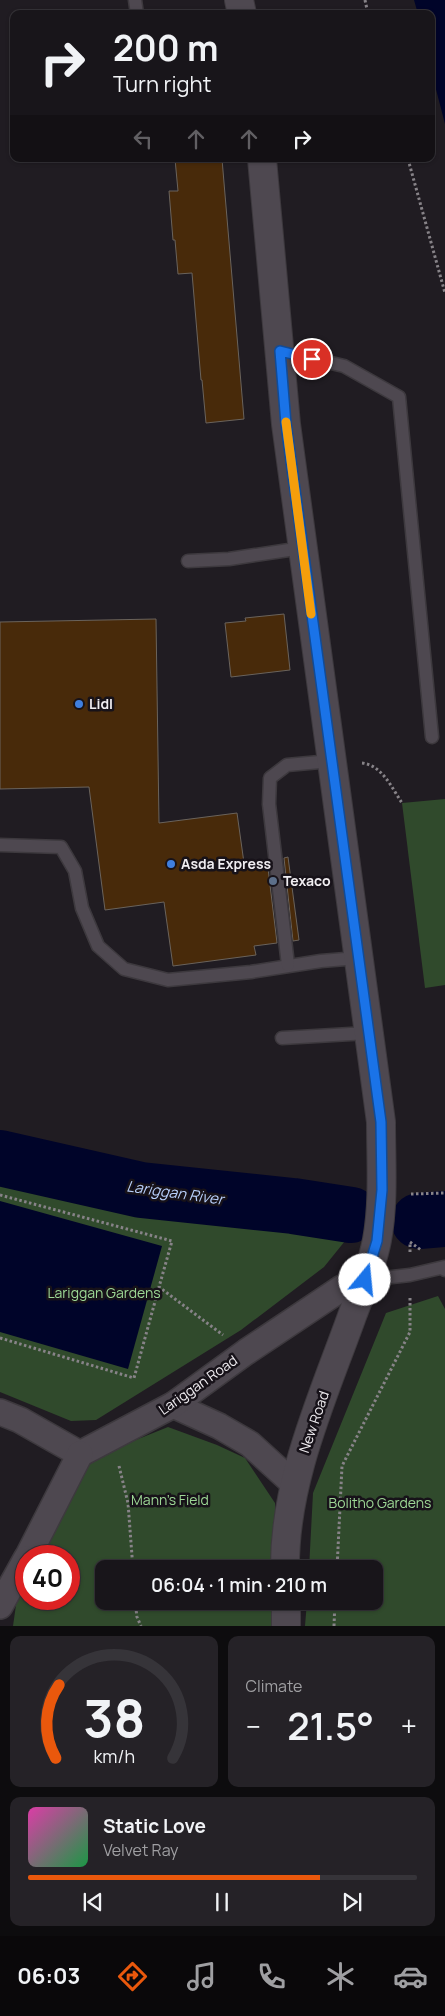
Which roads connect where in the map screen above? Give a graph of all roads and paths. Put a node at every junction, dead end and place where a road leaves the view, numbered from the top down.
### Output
1 (262, 162) edge
2 (409, 162) edge
3 (445, 293) edge
4 (280, 351) junction
5 (302, 548) junction
6 (188, 561) dead end
7 (432, 737) dead end
8 (331, 761) junction
9 (402, 803) dead end
10 (0, 845) edge
11 (358, 958) junction
12 (288, 965) junction
13 (368, 1033) junction
14 (282, 1038) dead end
15 (445, 1193) edge
16 (410, 1194) dead end
17 (0, 1195) edge
18 (408, 1233) dead end
19 (410, 1242) junction
20 (444, 1268) edge
21 (410, 1274) junction
22 (365, 1280) junction
23 (159, 1287) junction
24 (0, 1338) edge
25 (246, 1352) junction
26 (173, 1405) junction
27 (0, 1412) edge
28 (113, 1437) junction
29 (80, 1454) junction
30 (294, 1484) junction
31 (34, 1545) edge
32 (132, 1560) edge
33 (285, 1560) edge
34 (337, 1560) edge
35 (15, 1579) edge
36 (0, 1606) edge
37 (136, 1610) edge
38 (286, 1610) edge
39 (335, 1610) edge
40 (141, 1626) edge
41 (286, 1626) edge
42 (334, 1626) edge

1 - 4 street, New Road
2 - 3 path
4 - 5 street, New Road
4 - 7 lane
5 - 6 lane
5 - 8 street, New Road
8 - 9 path
8 - 11 street, New Road
8 - 12 lane
10 - 12 lane
11 - 12 lane
11 - 13 street, New Road
13 - 14 lane
13 - 22 street, New Road
15 - 16 path
17 - 23 path
18 - 19 path
19 - 20 path
19 - 21 path
20 - 21 lane
21 - 22 lane
21 - 34 path
22 - 25 street, Lariggan Road
22 - 30 street, New Road
23 - 24 path
23 - 25 path
25 - 26 street, Lariggan Road
26 - 28 street, Lariggan Road
26 - 30 street
27 - 29 street
28 - 29 street, Lariggan Road
28 - 32 path
29 - 31 street
30 - 33 street, New Road
35 - 36 street
37 - 40 path
38 - 41 street
39 - 42 path

